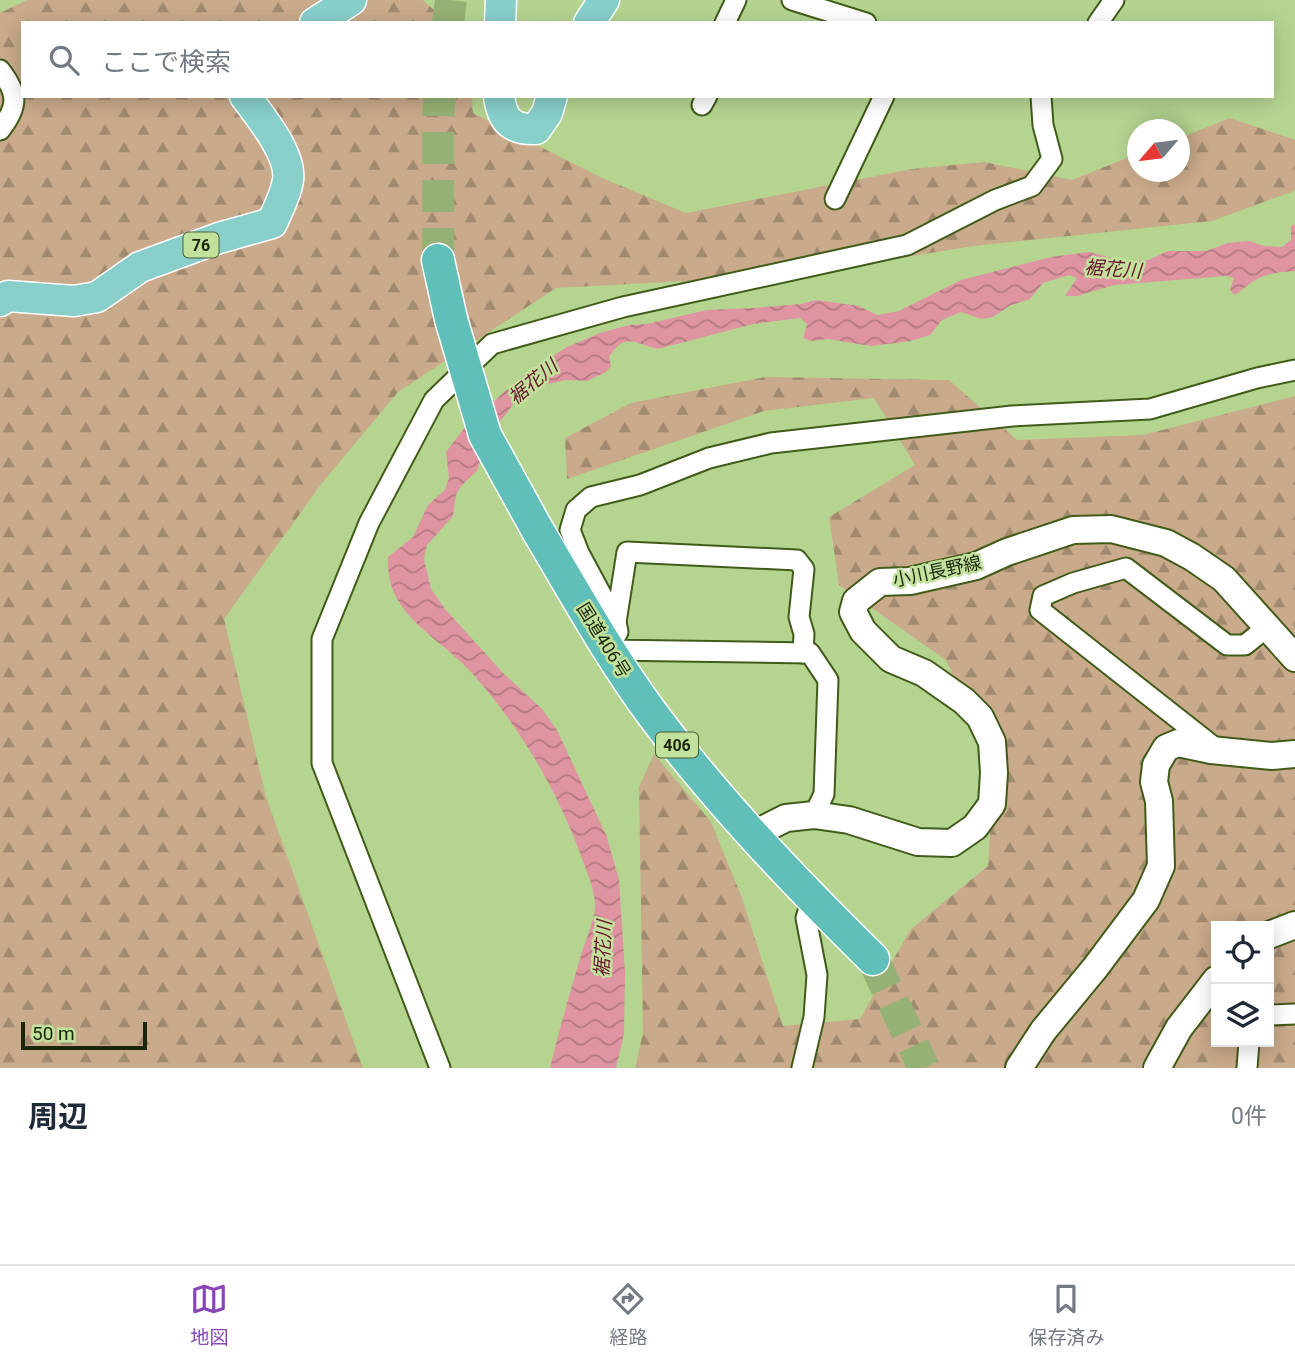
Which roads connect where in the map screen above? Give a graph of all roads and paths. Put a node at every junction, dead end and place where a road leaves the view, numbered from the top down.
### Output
1 (351, 0) edge
2 (502, 0) edge
3 (604, 0) edge
4 (736, 0) edge
5 (792, 0) edge
6 (1114, 0) edge
7 (824, 5) edge
8 (318, 21) edge
9 (500, 21) edge
10 (590, 21) edge
11 (726, 21) edge
12 (861, 21) edge
13 (1099, 21) edge
14 (0, 70) edge
15 (247, 98) edge
16 (499, 98) edge
17 (551, 98) edge
18 (883, 98) edge
19 (1041, 98) edge
20 (0, 130) edge
21 (835, 199) dead end
22 (438, 260) tunnel mouth
23 (0, 301) edge
24 (1295, 370) edge
25 (1267, 627) junction
26 (612, 636) junction
27 (803, 653) junction
28 (1295, 658) edge
29 (1220, 751) junction
30 (1295, 754) edge
31 (814, 815) junction
32 (752, 835) junction
33 (812, 899) junction
34 (1295, 925) edge
35 (1274, 933) edge
36 (873, 959) tunnel mouth
37 (1213, 984) edge
38 (1295, 1014) edge
39 (1274, 1015) edge
40 (1249, 1047) edge
41 (440, 1068) edge
42 (802, 1068) edge
43 (1019, 1068) edge
44 (1157, 1068) edge
45 (1247, 1068) edge

1 - 8 main road
2 - 9 main road
3 - 10 main road
4 - 11 street
5 - 7 street
6 - 13 street
7 - 12 street
14 - 20 street
15 - 23 main road, 76
16 - 17 main road
18 - 21 street
19 - 41 street
22 - 26 highway, 国道406号 / 406, bridge
24 - 26 street
25 - 28 main road, 小川長野線
25 - 29 street
25 - 31 main road, 小川長野線
26 - 27 street
26 - 27 street
26 - 32 highway, 国道406号 / 406
27 - 31 street
29 - 30 main road
29 - 43 main road
31 - 32 main road, 小川長野線
32 - 33 highway, 国道406号 / 406
33 - 36 highway, 国道406号 / 406
33 - 42 street
34 - 35 main road
37 - 44 main road
38 - 39 street
40 - 45 street

